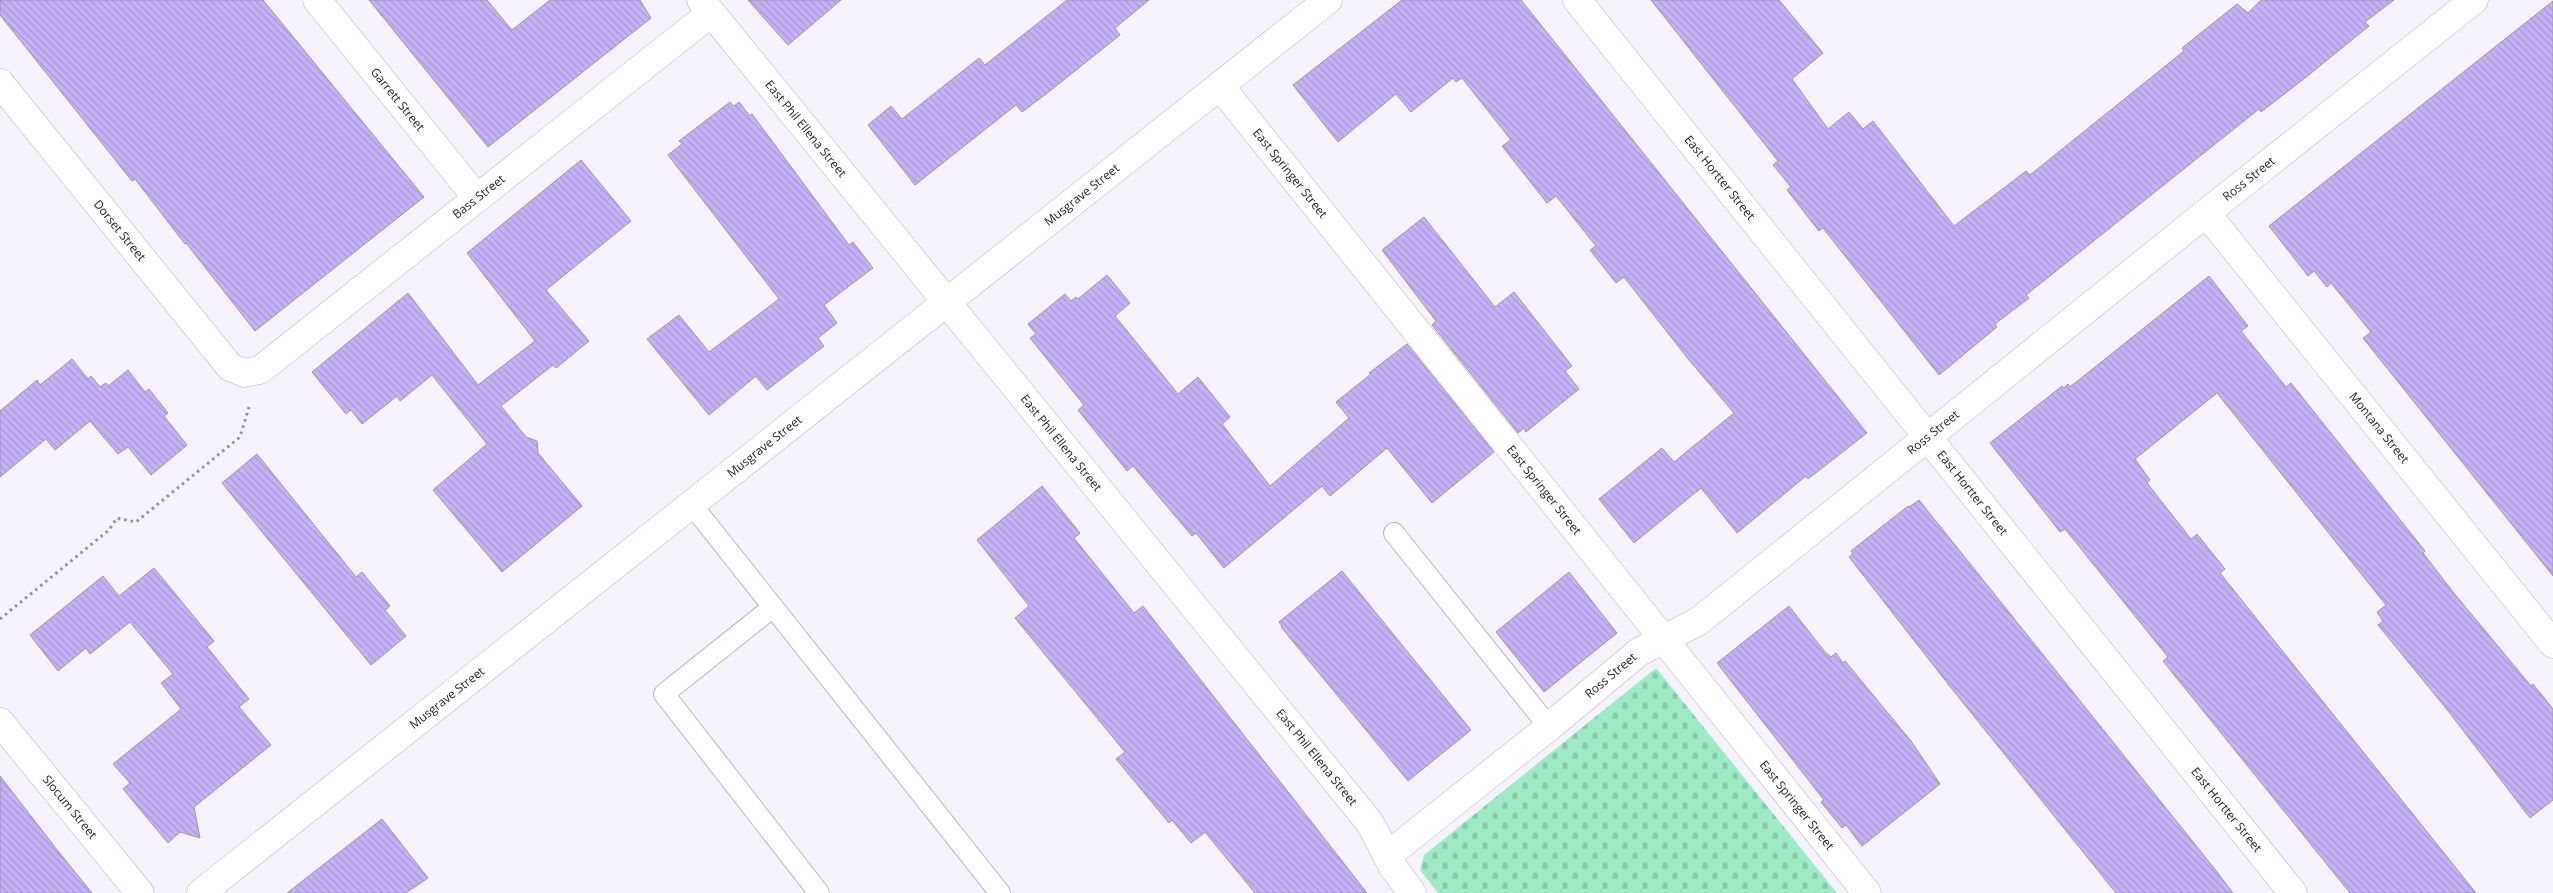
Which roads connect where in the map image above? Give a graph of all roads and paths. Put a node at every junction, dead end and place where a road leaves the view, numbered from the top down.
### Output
1 (317, 0) edge
2 (1328, 0) edge
3 (1578, 0) edge
4 (2474, 0) edge
5 (706, 7) edge
6 (0, 83) edge
7 (1220, 86) junction
8 (477, 198) junction
9 (2206, 212) junction
10 (947, 302) junction
11 (244, 373) joint
12 (249, 407) dead end
13 (1928, 436) junction
14 (692, 505) junction
15 (1394, 533) dead end
16 (773, 607) junction
17 (0, 619) edge
18 (1663, 640) junction
19 (2553, 644) edge
20 (0, 722) edge
21 (1549, 727) junction
22 (1388, 855) junction
23 (140, 893) edge
24 (201, 893) edge
25 (819, 893) edge
26 (1000, 893) edge
27 (1412, 893) edge
28 (1867, 893) edge
29 (2293, 893) edge

1 - 8 street, Garrett Street
2 - 7 street, Musgrave Street
3 - 13 street, East Hortter Street
4 - 9 street, Ross Street
5 - 8 street, Bass Street
5 - 10 street, East Phil Ellena Street
6 - 11 street, Dorset Street
7 - 10 street, Musgrave Street
7 - 18 street, East Springer Street
8 - 11 street, Bass Street
9 - 13 street, Ross Street
9 - 19 street, Montana Street
10 - 14 street, Musgrave Street
10 - 22 street, East Phil Ellena Street
12 - 17 path
13 - 18 street, Ross Street
13 - 29 street, East Hortter Street
14 - 16 lane
14 - 24 street, Musgrave Street
15 - 21 lane
16 - 25 lane
16 - 26 lane
18 - 21 street, Ross Street
18 - 28 street, East Springer Street
20 - 23 street, Slocum Street
21 - 22 street, Ross Street
22 - 27 street, East Phil Ellena Street

